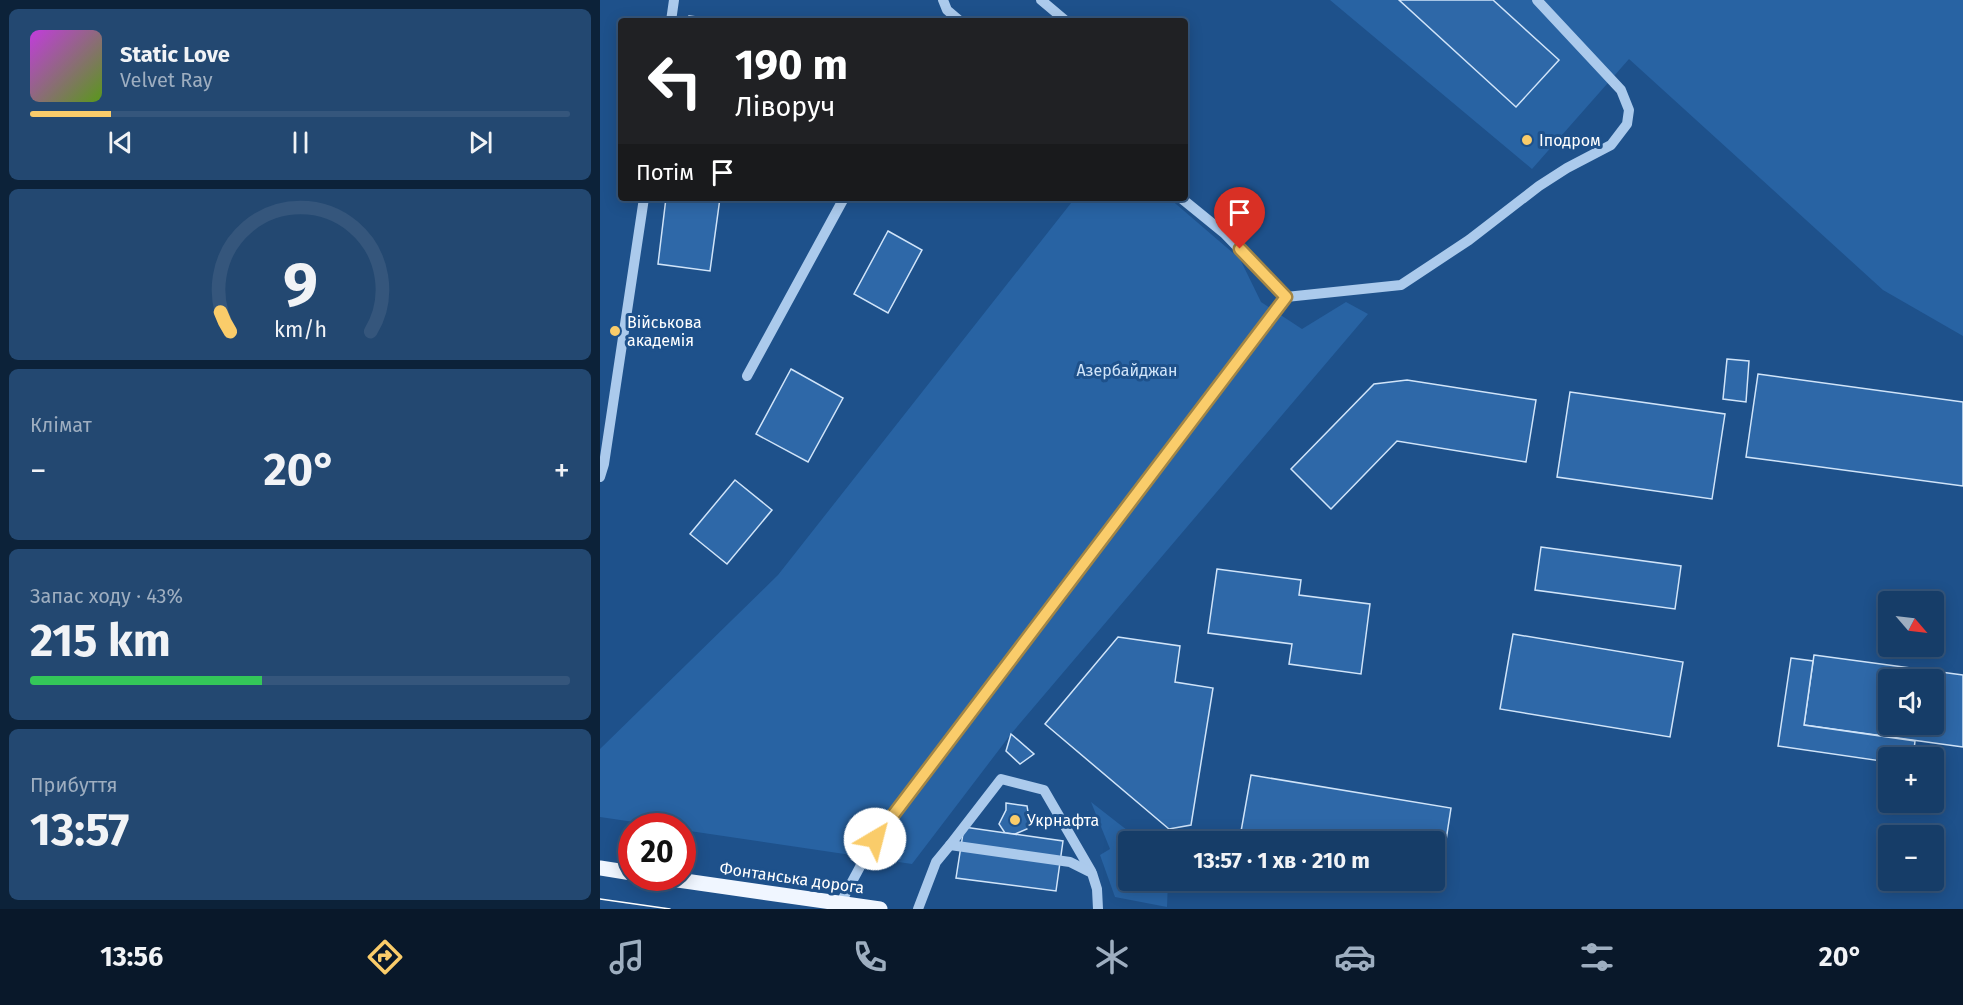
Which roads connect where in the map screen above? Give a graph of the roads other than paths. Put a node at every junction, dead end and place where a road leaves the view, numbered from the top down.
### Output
1 (674, 0) edge
2 (1041, 0) edge
3 (1537, 0) edge
4 (945, 5) edge
5 (671, 18) edge
6 (957, 18) edge
7 (1062, 18) edge
8 (644, 201) edge
9 (842, 201) edge
10 (1185, 201) edge
11 (1286, 297) junction
12 (747, 376) dead end
13 (600, 477) edge
14 (950, 846) junction
15 (600, 868) edge
16 (618, 871) edge
17 (1092, 873) junction
18 (696, 883) edge
19 (841, 907) edge
20 (880, 909) edge
21 (918, 909) edge
22 (1098, 909) edge

1 - 5 lane
2 - 7 lane
3 - 11 lane
4 - 6 lane
8 - 13 lane
9 - 12 lane
10 - 11 lane
11 - 19 lane
14 - 17 lane
14 - 17 lane
14 - 21 lane
15 - 16 main road
17 - 22 lane
18 - 19 main road, Фонтанська дорога
19 - 20 main road, Фонтанська дорога

